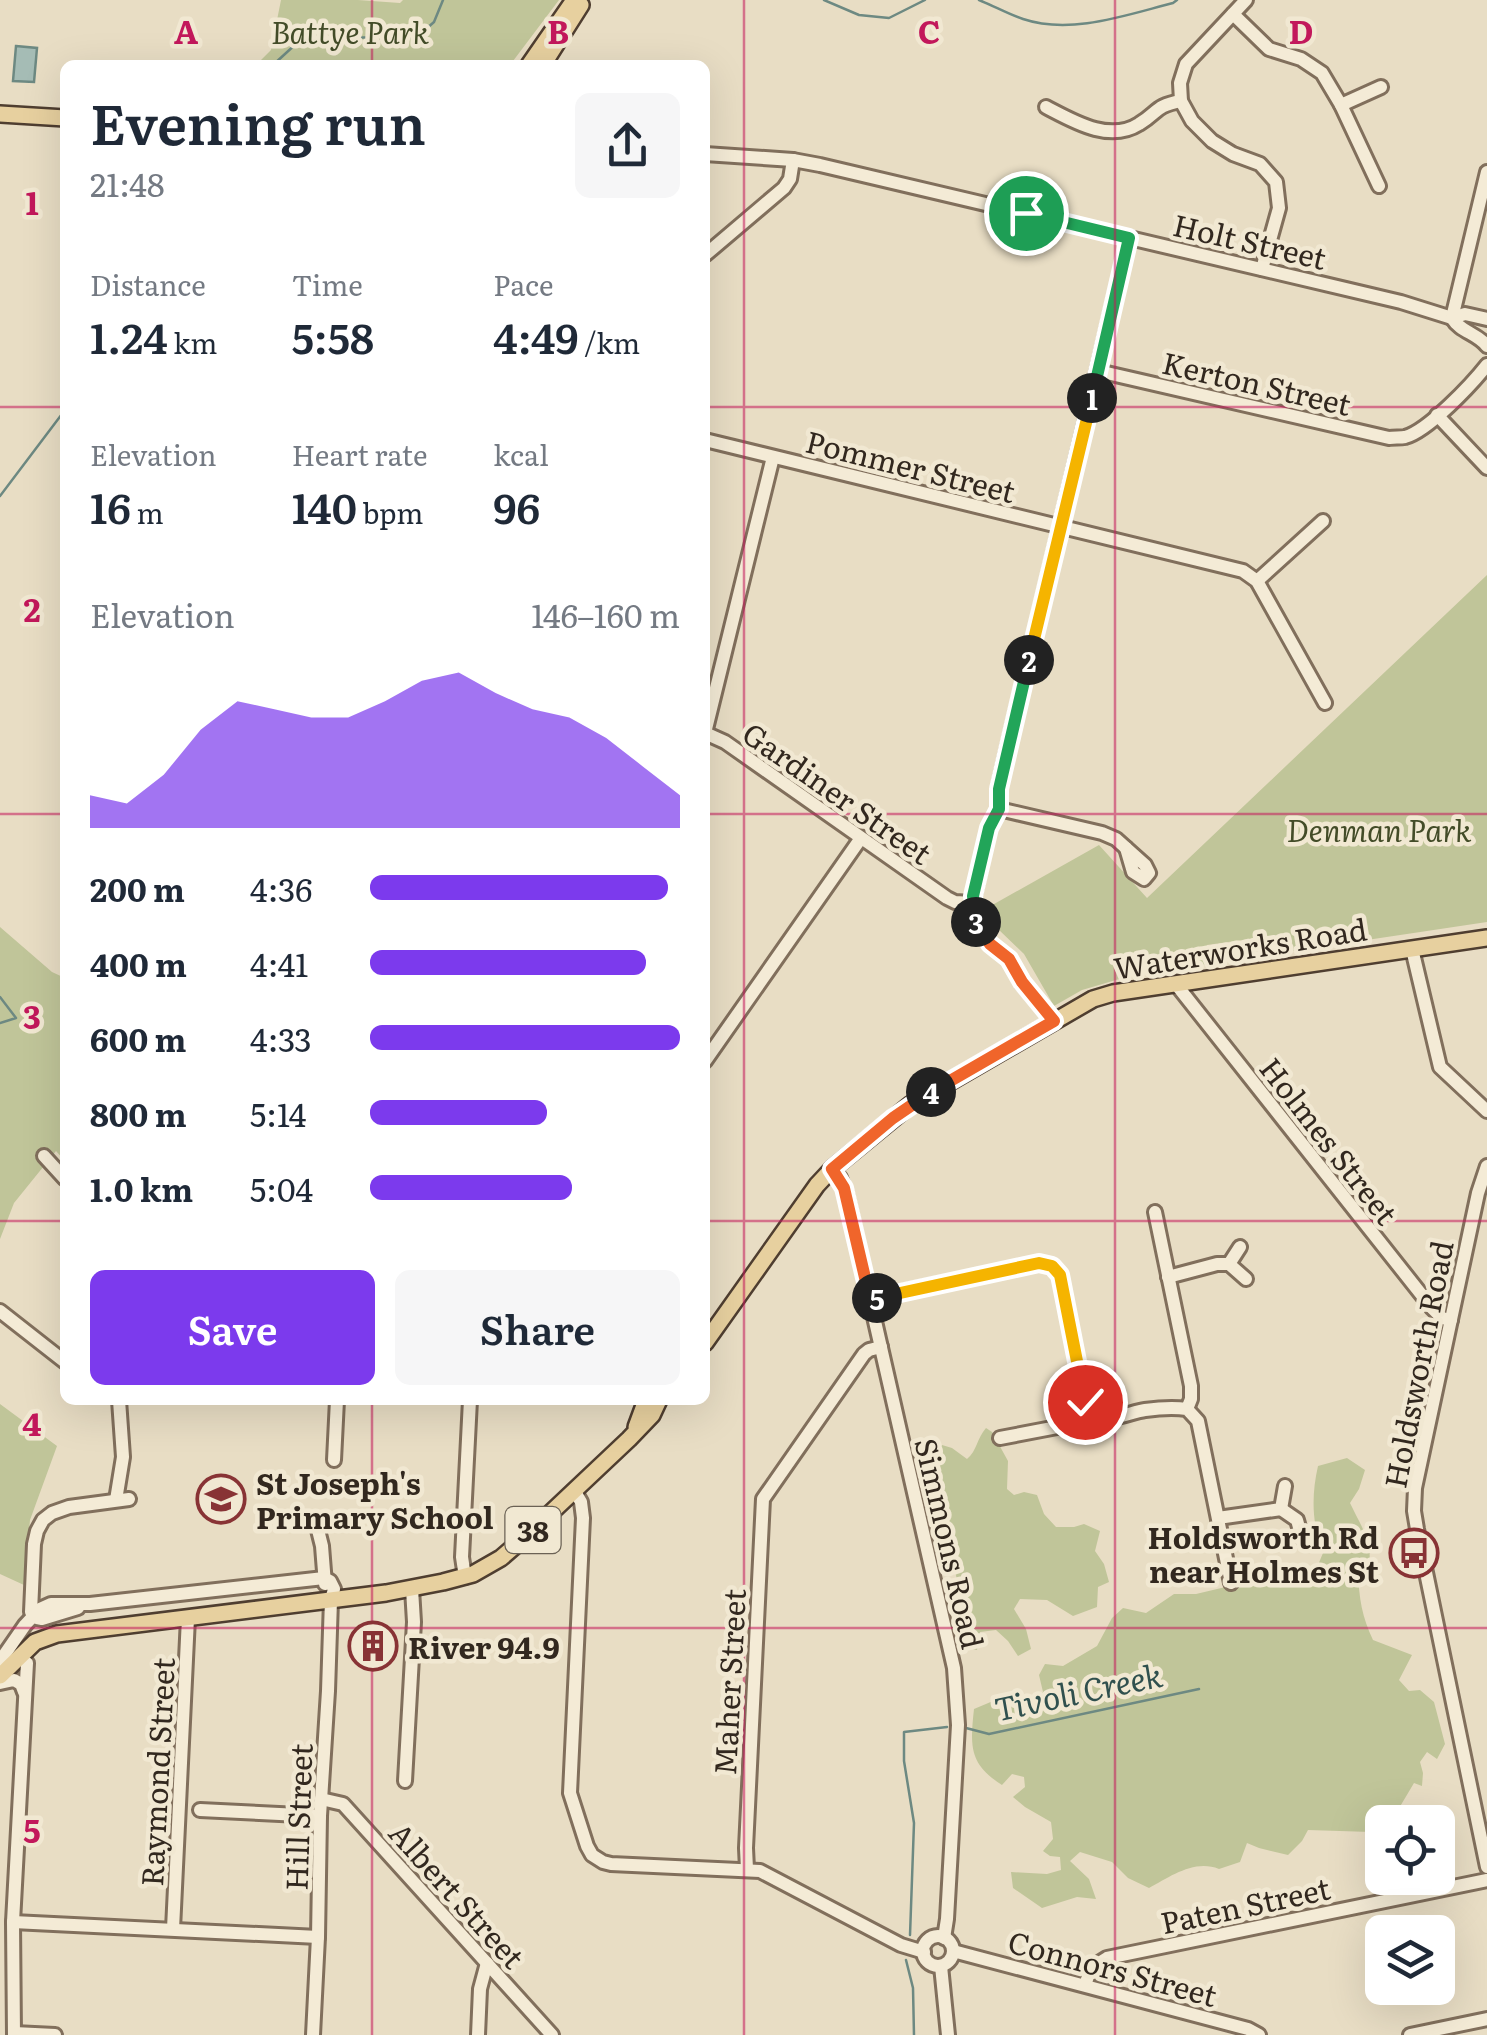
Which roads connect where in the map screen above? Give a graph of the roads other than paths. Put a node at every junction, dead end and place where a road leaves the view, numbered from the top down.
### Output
1 (574, 0) edge
2 (584, 0) edge
3 (1246, 0) edge
4 (1232, 14) junction
5 (532, 60) edge
6 (546, 60) edge
7 (1381, 87) dead end
8 (1181, 101) junction
9 (1341, 104) junction
10 (1046, 108) dead end
11 (0, 114) edge
12 (60, 118) edge
13 (710, 154) edge
14 (793, 160) junction
15 (1487, 172) edge
16 (1379, 186) dead end
17 (1129, 238) junction
18 (710, 251) edge
19 (1262, 268) junction
20 (1452, 318) junction
21 (1487, 319) edge
22 (1487, 346) edge
23 (1487, 365) edge
24 (1098, 371) junction
25 (1437, 416) junction
26 (710, 441) edge
27 (773, 457) junction
28 (1487, 468) edge
29 (1323, 521) dead end
30 (1060, 527) junction
31 (1257, 581) junction
32 (1325, 703) dead end
33 (710, 713) edge
34 (710, 735) edge
35 (999, 809) junction
36 (861, 838) junction
37 (1126, 848) dead end
38 (972, 903) junction
39 (1487, 938) edge
40 (1412, 949) junction
41 (1175, 983) junction
42 (1054, 1021) junction
43 (710, 1053) edge
44 (1487, 1112) edge
45 (44, 1156) dead end
46 (1487, 1166) edge
47 (832, 1169) junction
48 (60, 1174) edge
49 (1155, 1212) dead end
50 (1240, 1248) dead end
51 (1229, 1264) junction
52 (1168, 1277) junction
53 (1246, 1279) dead end
54 (870, 1299) junction
55 (0, 1312) edge
56 (1451, 1320) junction
57 (710, 1333) edge
58 (882, 1347) junction
59 (60, 1358) edge
60 (119, 1405) edge
61 (337, 1405) edge
62 (470, 1405) edge
63 (644, 1405) edge
64 (657, 1405) edge
65 (1188, 1409) junction
66 (1090, 1412) junction
67 (632, 1435) junction
68 (1000, 1438) dead end
69 (334, 1460) dead end
70 (1285, 1486) dead end
71 (574, 1490) junction
72 (1281, 1509) junction
73 (1218, 1518) junction
74 (317, 1526) dead end
75 (1303, 1542) dead end
76 (466, 1576) junction
77 (325, 1579) junction
78 (1231, 1583) dead end
79 (33, 1588) junction
80 (412, 1589) junction
81 (354, 1597) junction
82 (331, 1600) junction
83 (54, 1607) junction
84 (34, 1615) junction
85 (188, 1618) junction
86 (62, 1632) junction
87 (2, 1656) edge
88 (26, 1663) dead end
89 (0, 1680) edge
90 (24, 1694) junction
91 (406, 1781) dead end
92 (321, 1799) junction
93 (200, 1810) dead end
94 (320, 1816) junction
95 (1487, 1867) edge
96 (747, 1869) junction
97 (1487, 1880) edge
98 (14, 1922) junction
99 (173, 1928) junction
100 (318, 1936) junction
101 (944, 1938) junction
102 (913, 1949) junction
103 (953, 1951) junction
104 (487, 1963) junction
105 (942, 1966) junction
106 (1085, 1985) junction
107 (1487, 2019) edge
108 (14, 2034) edge
109 (55, 2035) edge
110 (312, 2035) edge
111 (478, 2035) edge
112 (552, 2035) edge
113 (948, 2035) edge
114 (1259, 2035) edge
115 (1410, 2035) edge

1 - 5 main road
2 - 6 main road
3 - 4 street
4 - 8 street
4 - 9 street
7 - 9 street
8 - 10 street
8 - 19 street
9 - 16 street
11 - 12 main road
13 - 14 street, Holt Street
14 - 17 street, Holt Street
14 - 18 street
15 - 20 street
17 - 19 street, Holt Street
17 - 24 street
19 - 20 street, Holt Street
20 - 21 street, Holt Street
20 - 22 street
23 - 25 street
24 - 25 street, Kerton Street
24 - 30 street
25 - 28 street
26 - 27 street, Pommer Street
27 - 30 street, Pommer Street
27 - 33 street
29 - 31 street
30 - 31 street, Pommer Street
30 - 35 street
31 - 32 street
34 - 36 street, Gardiner Street
35 - 37 street
35 - 38 street
36 - 38 street, Gardiner Street
36 - 43 street
38 - 42 street
39 - 40 main road, Waterworks Road
40 - 41 main road, Waterworks Road
40 - 44 street
41 - 42 main road, Waterworks Road
41 - 56 street, Holmes Street
42 - 47 main road, Waterworks Road
45 - 48 street
46 - 56 street, Holdsworth Road
47 - 54 street, Simmons Road
47 - 57 main road, Waterworks Road
49 - 52 street
50 - 51 street
51 - 52 street
51 - 53 street
52 - 65 street
54 - 58 street, Simmons Road
54 - 66 street
55 - 59 street
56 - 95 street, Holdsworth Road
58 - 96 street, Maher Street
58 - 101 street, Simmons Road
60 - 79 street
61 - 69 street
62 - 76 street
63 - 67 main road, 38
64 - 67 main road, 38
65 - 66 street
65 - 73 street
66 - 68 street
67 - 71 main road, 38
70 - 72 street
71 - 76 main road, 38
71 - 96 street
72 - 73 street
72 - 75 street
73 - 78 street
74 - 77 street, Hill Street
76 - 80 main road, 38
77 - 81 street
77 - 82 street, Hill Street
77 - 83 street
79 - 83 street
79 - 84 street
80 - 81 main road, 38
80 - 91 street
81 - 82 main road, 38
82 - 85 main road, 38
82 - 92 street, Hill Street
83 - 84 street
83 - 86 street
84 - 87 street
85 - 86 main road, 38
85 - 99 street, Raymond Street
86 - 89 main road, 38
88 - 90 street
89 - 90 street
90 - 98 street
92 - 94 street, Hill Street
92 - 104 street, Albert Street
93 - 94 street
94 - 100 street, Hill Street
96 - 102 street
97 - 106 street, Paten Street
98 - 99 street
98 - 108 street
99 - 100 street
100 - 110 street, Hill Street
101 - 102 street
101 - 103 street
102 - 105 street
103 - 105 street
103 - 106 street, Connors Street
104 - 111 street
104 - 112 street, Albert Street
105 - 113 street
106 - 114 street, Connors Street
107 - 115 street
108 - 109 street

